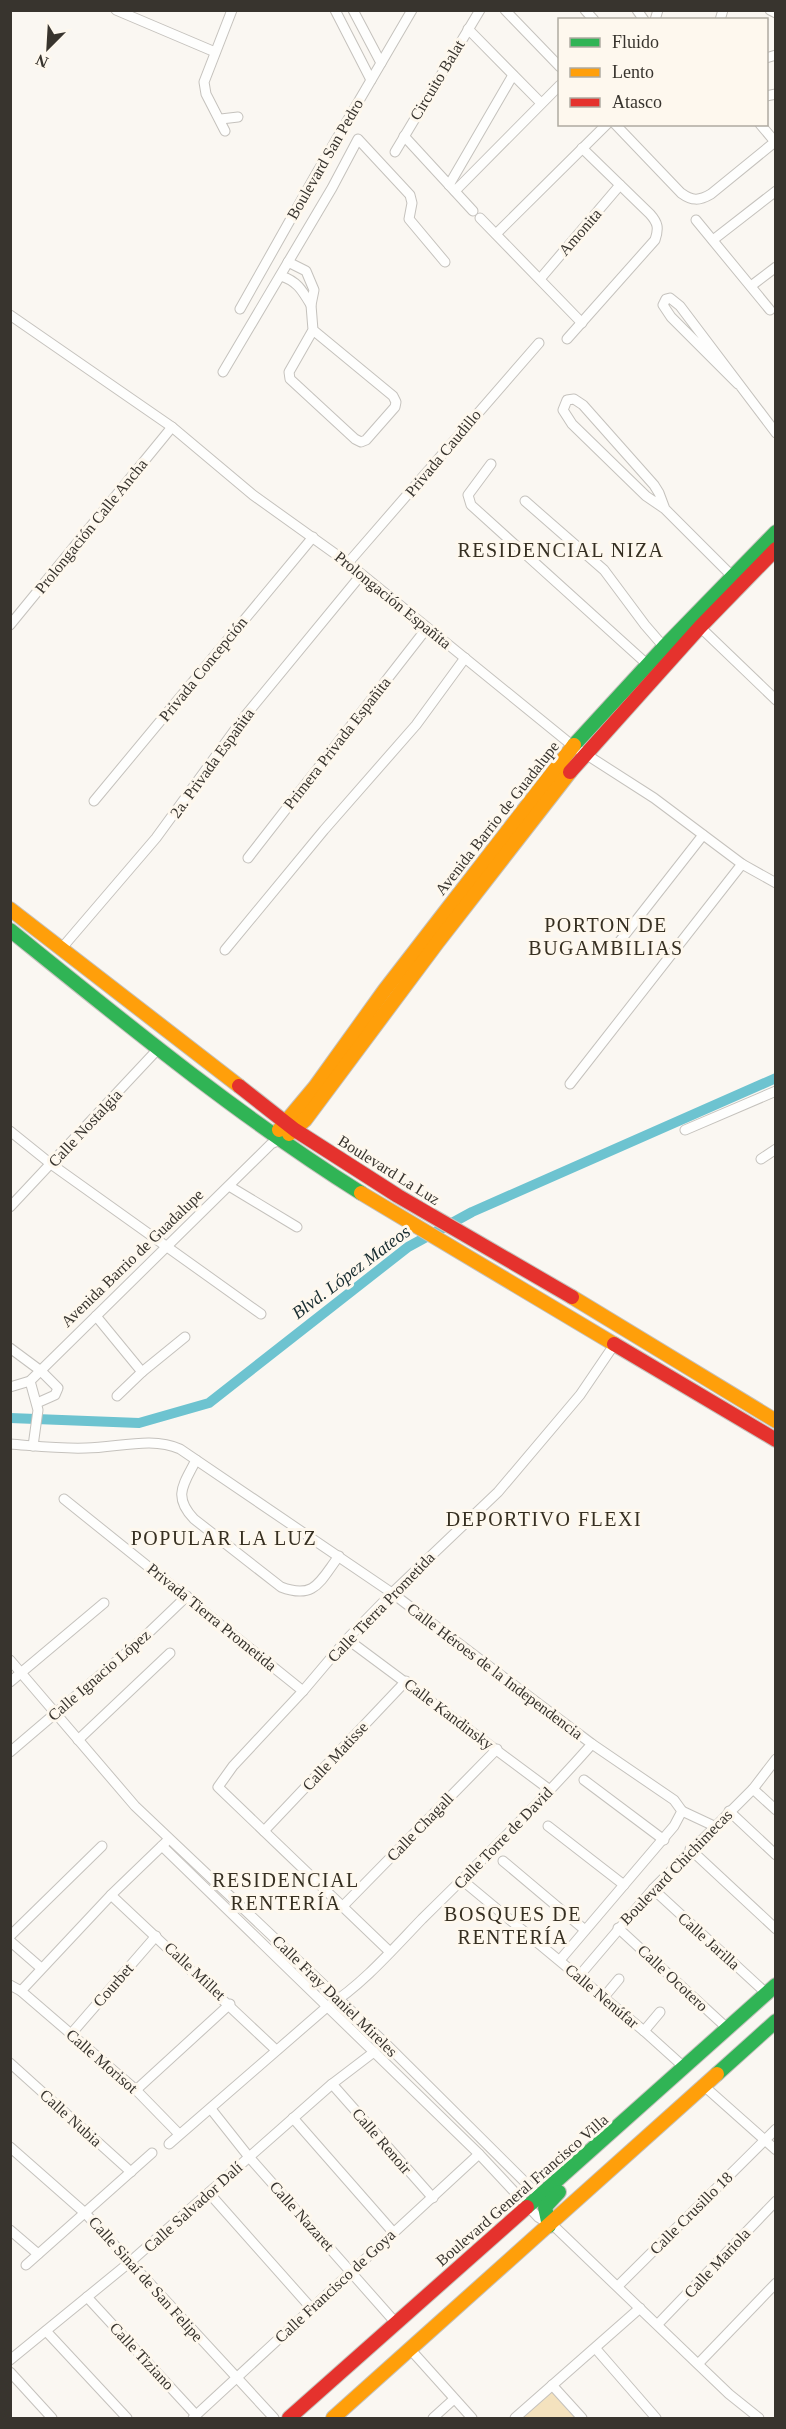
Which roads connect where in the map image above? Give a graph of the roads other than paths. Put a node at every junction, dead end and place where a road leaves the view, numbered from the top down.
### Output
1 (116, 10) edge
2 (232, 10) edge
3 (335, 10) edge
4 (353, 10) edge
5 (412, 10) edge
6 (480, 10) edge
7 (505, 10) edge
8 (770, 10) edge
9 (776, 13) edge
10 (468, 29) junction
11 (215, 52) junction
12 (381, 63) junction
13 (558, 65) edge
14 (513, 75) junction
15 (371, 80) junction
16 (558, 87) edge
17 (541, 104) junction
18 (238, 117) dead end
19 (221, 119) junction
20 (604, 126) edge
21 (617, 126) edge
22 (762, 126) edge
23 (225, 131) dead end
24 (404, 136) junction
25 (775, 142) edge
26 (582, 148) junction
27 (394, 152) dead end
28 (620, 185) junction
29 (452, 188) junction
30 (776, 191) edge
31 (696, 220) dead end
32 (496, 234) junction
33 (282, 235) junction
34 (713, 240) junction
35 (298, 246) junction
36 (288, 262) junction
37 (445, 262) dead end
38 (776, 267) edge
39 (281, 276) junction
40 (540, 279) junction
41 (751, 286) junction
42 (310, 305) junction
43 (240, 309) dead end
44 (770, 309) dead end
45 (10, 315) edge
46 (582, 323) junction
47 (313, 330) junction
48 (567, 339) dead end
49 (539, 343) dead end
50 (223, 372) dead end
51 (738, 384) junction
52 (172, 427) junction
53 (776, 433) edge
54 (491, 464) dead end
55 (525, 501) dead end
56 (665, 509) junction
57 (776, 532) edge
58 (313, 537) junction
59 (766, 553) edge
60 (348, 564) junction
61 (361, 575) junction
62 (732, 576) junction
63 (10, 625) edge
64 (700, 627) junction
65 (427, 628) junction
66 (664, 647) junction
67 (465, 658) junction
68 (648, 665) junction
69 (776, 700) edge
70 (579, 750) junction
71 (94, 801) dead end
72 (702, 835) junction
73 (248, 858) dead end
74 (742, 864) junction
75 (776, 883) edge
76 (10, 909) edge
77 (12, 934) edge
78 (620, 941) dead end
79 (61, 949) junction
80 (225, 950) dead end
81 (158, 1049) junction
82 (570, 1084) dead end
83 (776, 1091) edge
84 (290, 1126) junction
85 (685, 1130) dead end
86 (10, 1131) edge
87 (275, 1140) junction
88 (776, 1149) edge
89 (761, 1158) dead end
90 (51, 1164) junction
91 (229, 1186) junction
92 (398, 1196) junction
93 (10, 1207) edge
94 (387, 1210) junction
95 (297, 1227) dead end
96 (168, 1246) junction
97 (261, 1314) dead end
98 (96, 1316) junction
99 (185, 1337) dead end
100 (614, 1345) junction
101 (10, 1348) edge
102 (41, 1371) junction
103 (142, 1372) junction
104 (30, 1381) junction
105 (10, 1387) edge
106 (117, 1396) dead end
107 (37, 1407) junction
108 (776, 1421) edge
109 (776, 1440) edge
110 (33, 1442) junction
111 (10, 1444) edge
112 (196, 1460) junction
113 (64, 1499) dead end
114 (339, 1556) junction
115 (392, 1593) junction
116 (186, 1596) junction
117 (104, 1603) dead end
118 (347, 1639) junction
119 (170, 1653) dead end
120 (10, 1660) edge
121 (22, 1673) junction
122 (406, 1681) junction
123 (10, 1682) edge
124 (303, 1691) junction
125 (55, 1713) junction
126 (78, 1740) junction
127 (592, 1744) junction
128 (497, 1749) junction
129 (10, 1752) edge
130 (775, 1760) edge
131 (584, 1780) dead end
132 (753, 1789) junction
133 (549, 1790) junction
134 (776, 1810) edge
135 (682, 1811) junction
136 (729, 1811) junction
137 (548, 1826) dead end
138 (714, 1826) junction
139 (264, 1831) junction
140 (170, 1838) junction
141 (664, 1840) junction
142 (102, 1846) dead end
143 (162, 1846) junction
144 (690, 1849) junction
145 (776, 1855) edge
146 (503, 1861) dead end
147 (462, 1880) junction
148 (624, 1885) junction
149 (652, 1890) junction
150 (111, 1895) junction
151 (343, 1906) junction
152 (618, 1928) junction
153 (776, 1929) edge
154 (585, 1930) junction
155 (156, 1936) junction
156 (10, 1938) edge
157 (390, 1952) junction
158 (560, 1960) junction
159 (41, 1968) junction
160 (579, 1976) junction
161 (619, 1978) dead end
162 (10, 1985) edge
163 (771, 1989) edge
164 (21, 1991) junction
165 (604, 1997) junction
166 (339, 1999) junction
167 (230, 2004) junction
168 (328, 2006) junction
169 (660, 2012) dead end
170 (776, 2021) edge
171 (727, 2028) junction
172 (644, 2031) junction
173 (71, 2034) junction
174 (276, 2050) junction
175 (374, 2052) junction
176 (10, 2063) edge
177 (685, 2068) junction
178 (332, 2084) junction
179 (704, 2086) junction
180 (136, 2090) junction
181 (211, 2109) junction
182 (293, 2118) junction
183 (776, 2129) edge
184 (179, 2134) junction
185 (764, 2139) junction
186 (169, 2144) dead end
187 (10, 2147) edge
188 (776, 2150) edge
189 (152, 2153) dead end
190 (479, 2154) junction
191 (249, 2157) junction
192 (131, 2172) junction
193 (209, 2193) junction
194 (433, 2198) junction
195 (543, 2200) junction
196 (776, 2201) edge
197 (530, 2207) junction
198 (85, 2213) junction
199 (554, 2225) junction
200 (10, 2230) edge
201 (393, 2232) junction
202 (38, 2254) junction
203 (130, 2262) junction
204 (26, 2265) dead end
205 (351, 2272) junction
206 (776, 2283) edge
207 (618, 2286) junction
208 (87, 2297) junction
209 (640, 2308) junction
210 (312, 2309) junction
211 (395, 2322) junction
212 (658, 2324) junction
213 (46, 2331) junction
214 (410, 2349) junction
215 (596, 2349) junction
216 (10, 2360) edge
217 (699, 2363) junction
218 (10, 2372) edge
219 (236, 2378) junction
220 (552, 2385) junction
221 (454, 2399) junction
222 (195, 2417) edge
223 (52, 2418) edge
224 (127, 2418) edge
225 (274, 2418) edge
226 (289, 2418) edge
227 (333, 2418) edge
228 (433, 2418) edge
229 (472, 2418) edge
230 (516, 2418) edge
231 (582, 2418) edge
232 (656, 2418) edge
233 (759, 2418) edge

1 - 11 street
2 - 11 street
3 - 15 street
4 - 12 street
5 - 12 street, Boulevard San Pedro
6 - 10 street, Circuito Balat
7 - 13 street
8 - 9 street
10 - 14 street, Circuito Balat
10 - 24 street, Circuito Balat
11 - 19 street
12 - 15 street, Boulevard San Pedro
14 - 17 street, Circuito Balat
14 - 29 street
15 - 33 street, Boulevard San Pedro
16 - 17 street
17 - 29 street
18 - 19 street
19 - 23 street
20 - 26 street
21 - 25 street
22 - 25 street
24 - 27 street
24 - 29 street, Circuito Balat
26 - 28 street
26 - 32 street
28 - 40 street, Amonita
28 - 46 street
29 - 32 street, Circuito Balat
30 - 34 street
31 - 34 street
32 - 40 street, Circuito Balat
33 - 35 street
33 - 43 street, Boulevard San Pedro
34 - 41 street
35 - 36 street, Boulevard San Pedro
35 - 37 street, Boulevard San Pedro
36 - 39 street, Boulevard San Pedro
36 - 42 street
38 - 41 street
39 - 42 street
39 - 50 street, Boulevard San Pedro
40 - 46 street, Circuito Balat
41 - 44 street
42 - 47 street
45 - 52 street, Prolongación Españita
46 - 48 street
47 - 47 street
49 - 60 street, Privada Caudillo
51 - 51 street
51 - 53 street
52 - 58 street, Prolongación Españita
52 - 63 street, Prolongación Calle Ancha
54 - 68 street
55 - 66 street
56 - 56 street
56 - 62 street
57 - 59 main road, Avenida Barrio de Guadalupe
58 - 60 street, Prolongación Españita
58 - 71 street, Privada Concepción
59 - 62 main road, Avenida Barrio de Guadalupe
59 - 64 main road, Avenida Barrio de Guadalupe
60 - 61 street, Prolongación Españita
61 - 65 street, Prolongación Españita
61 - 79 street, 2a. Privada Españita
62 - 66 main road, Avenida Barrio de Guadalupe
64 - 69 street
64 - 70 main road, Avenida Barrio de Guadalupe
65 - 67 street, Prolongación Españita
65 - 73 street, Primera Privada Españita
66 - 68 main road, Avenida Barrio de Guadalupe
67 - 70 street, Prolongación Españita
67 - 80 street
68 - 70 main road, Avenida Barrio de Guadalupe
70 - 72 street, Prolongación Españita
70 - 84 main road, Avenida Barrio de Guadalupe
72 - 74 street, Prolongación Españita
72 - 78 street
74 - 75 street, Prolongación Españita
74 - 82 street
76 - 79 main road, Boulevard La Luz
77 - 81 main road
79 - 84 main road, Boulevard La Luz
81 - 87 main road
81 - 90 street, Calle Nostalgia
83 - 85 street
84 - 87 main road, Avenida Barrio de Guadalupe
84 - 92 main road, Boulevard La Luz
86 - 90 street
87 - 91 street, Avenida Barrio de Guadalupe
87 - 94 main road
88 - 89 street
90 - 93 street, Calle Nostalgia
90 - 96 street
91 - 95 street
91 - 96 street, Avenida Barrio de Guadalupe
92 - 94 main road
92 - 108 main road, Boulevard La Luz
94 - 100 main road
96 - 97 street
96 - 98 street, Avenida Barrio de Guadalupe
98 - 102 street, Avenida Barrio de Guadalupe
98 - 103 street
99 - 103 street
100 - 109 main road
100 - 115 street, Calle Tierra Prometida
101 - 102 street
102 - 104 street, Avenida Barrio de Guadalupe
102 - 107 street
103 - 106 street
104 - 105 street, Avenida Barrio de Guadalupe
104 - 107 street
107 - 110 street
110 - 111 street, Calle Héroes de la Independencia
110 - 112 street, Calle Héroes de la Independencia
112 - 114 street, Calle Héroes de la Independencia
112 - 114 street
113 - 116 street, Privada Tierra Prometida
114 - 115 street, Calle Héroes de la Independencia
115 - 118 street, Calle Tierra Prometida
115 - 127 street, Calle Héroes de la Independencia
116 - 124 street, Privada Tierra Prometida
116 - 125 street, Calle Ignacio López
117 - 121 street
118 - 122 street, Calle Kandinsky
118 - 124 street, Calle Tierra Prometida
119 - 126 street
120 - 121 street, Calle Fray Daniel Mireles
121 - 123 street
121 - 125 street, Calle Fray Daniel Mireles
122 - 128 street, Calle Kandinsky
122 - 139 street, Calle Matisse
124 - 139 street, Calle Tierra Prometida
125 - 126 street, Calle Fray Daniel Mireles
125 - 129 street, Calle Ignacio López
126 - 140 street, Calle Fray Daniel Mireles
127 - 133 street, Calle Torre de David
127 - 135 street, Calle Héroes de la Independencia
128 - 133 street, Calle Kandinsky
128 - 151 street, Calle Chagall
130 - 132 street, Boulevard Chichimecas
131 - 141 street
132 - 134 street
132 - 136 street, Boulevard Chichimecas
133 - 147 street, Calle Torre de David
135 - 138 street
135 - 141 street, Boulevard Chichimecas
136 - 138 street, Boulevard Chichimecas
136 - 145 street
137 - 148 street
138 - 144 street, Boulevard Chichimecas
139 - 151 street
140 - 143 street
140 - 166 street, Calle Fray Daniel Mireles
141 - 148 street, Boulevard Chichimecas
142 - 156 street
143 - 150 street
143 - 168 street, Calle Fray Daniel Mireles
144 - 149 street, Boulevard Chichimecas
144 - 153 street
146 - 154 street
147 - 157 street, Calle Torre de David
147 - 158 street, Calle Nenúfar
148 - 154 street, Boulevard Chichimecas
149 - 152 street, Boulevard Chichimecas
149 - 163 street, Calle Jarilla
150 - 155 street, Calle Millet
150 - 159 street
151 - 157 street
152 - 160 street, Boulevard Chichimecas
152 - 171 street, Calle Ocotero
154 - 158 street, Boulevard Chichimecas
155 - 167 street, Calle Millet
155 - 173 street, Courbet
156 - 159 street
157 - 166 street, Calle Torre de David
158 - 160 street, Calle Nenúfar
159 - 164 street
160 - 165 street, Calle Nenúfar
161 - 165 street
162 - 164 street
163 - 171 main road, Boulevard General Francisco Villa
164 - 173 street, Calle Morisot
165 - 172 street, Calle Nenúfar
166 - 168 street, Calle Torre de David
166 - 195 street, Calle Fray Daniel Mireles
167 - 174 street, Calle Millet
167 - 180 street
168 - 174 street, Calle Torre de David
168 - 175 street, Calle Fray Daniel Mireles
169 - 172 street
170 - 179 main road
171 - 177 main road, Boulevard General Francisco Villa
172 - 177 street, Calle Nenúfar
173 - 180 street, Calle Morisot
174 - 181 street, Calle Torre de David
175 - 178 street, Calle Salvador Dalí
175 - 190 street, Calle Fray Daniel Mireles
176 - 192 street, Calle Nubia
177 - 195 main road, Boulevard General Francisco Villa
178 - 182 street, Calle Salvador Dalí
178 - 194 street, Calle Renoir
179 - 185 street
179 - 199 main road
180 - 184 street, Calle Morisot
181 - 184 street, Calle Torre de David
181 - 191 street, Calle Nazaret
182 - 191 street, Calle Salvador Dalí
182 - 201 street
183 - 185 street, Calle Crusillo 18
184 - 186 street, Calle Torre de David
185 - 188 street
185 - 207 street, Calle Crusillo 18
187 - 198 street, Calle Sinaí de San Felipe
189 - 192 street
190 - 194 street, Calle Francisco de Goya
190 - 197 street, Calle Fray Daniel Mireles
191 - 193 street, Calle Salvador Dalí
191 - 205 street, Calle Nazaret
192 - 198 street
193 - 203 street, Calle Salvador Dalí
193 - 210 street
194 - 201 street, Calle Francisco de Goya
195 - 197 main road, Boulevard General Francisco Villa
195 - 199 main road
196 - 212 street, Calle Mariola
197 - 199 street, Calle Fray Daniel Mireles
197 - 211 main road, Boulevard General Francisco Villa
198 - 202 street
198 - 203 street, Calle Sinaí de San Felipe
199 - 207 street, Calle Fray Daniel Mireles
199 - 214 main road
200 - 202 street
201 - 205 street, Calle Francisco de Goya
202 - 204 street
203 - 208 street, Calle Salvador Dalí
203 - 219 street, Calle Sinaí de San Felipe
205 - 210 street, Calle Francisco de Goya
205 - 211 street, Calle Nazaret
206 - 217 street
207 - 209 street, Calle Fray Daniel Mireles
208 - 213 street, Calle Salvador Dalí
208 - 222 street, Calle Tiziano
209 - 212 street, Calle Fray Daniel Mireles
209 - 215 street
210 - 219 street, Calle Francisco de Goya
211 - 226 main road, Boulevard General Francisco Villa
212 - 217 street, Calle Fray Daniel Mireles
213 - 216 street, Calle Salvador Dalí
213 - 224 street
214 - 221 street
214 - 227 main road
215 - 220 street
215 - 232 street
217 - 233 street, Calle Fray Daniel Mireles
218 - 223 street
219 - 222 street, Calle Francisco de Goya
219 - 225 street, Calle Sinaí de San Felipe
220 - 230 street
220 - 231 street
221 - 228 street
221 - 229 street

